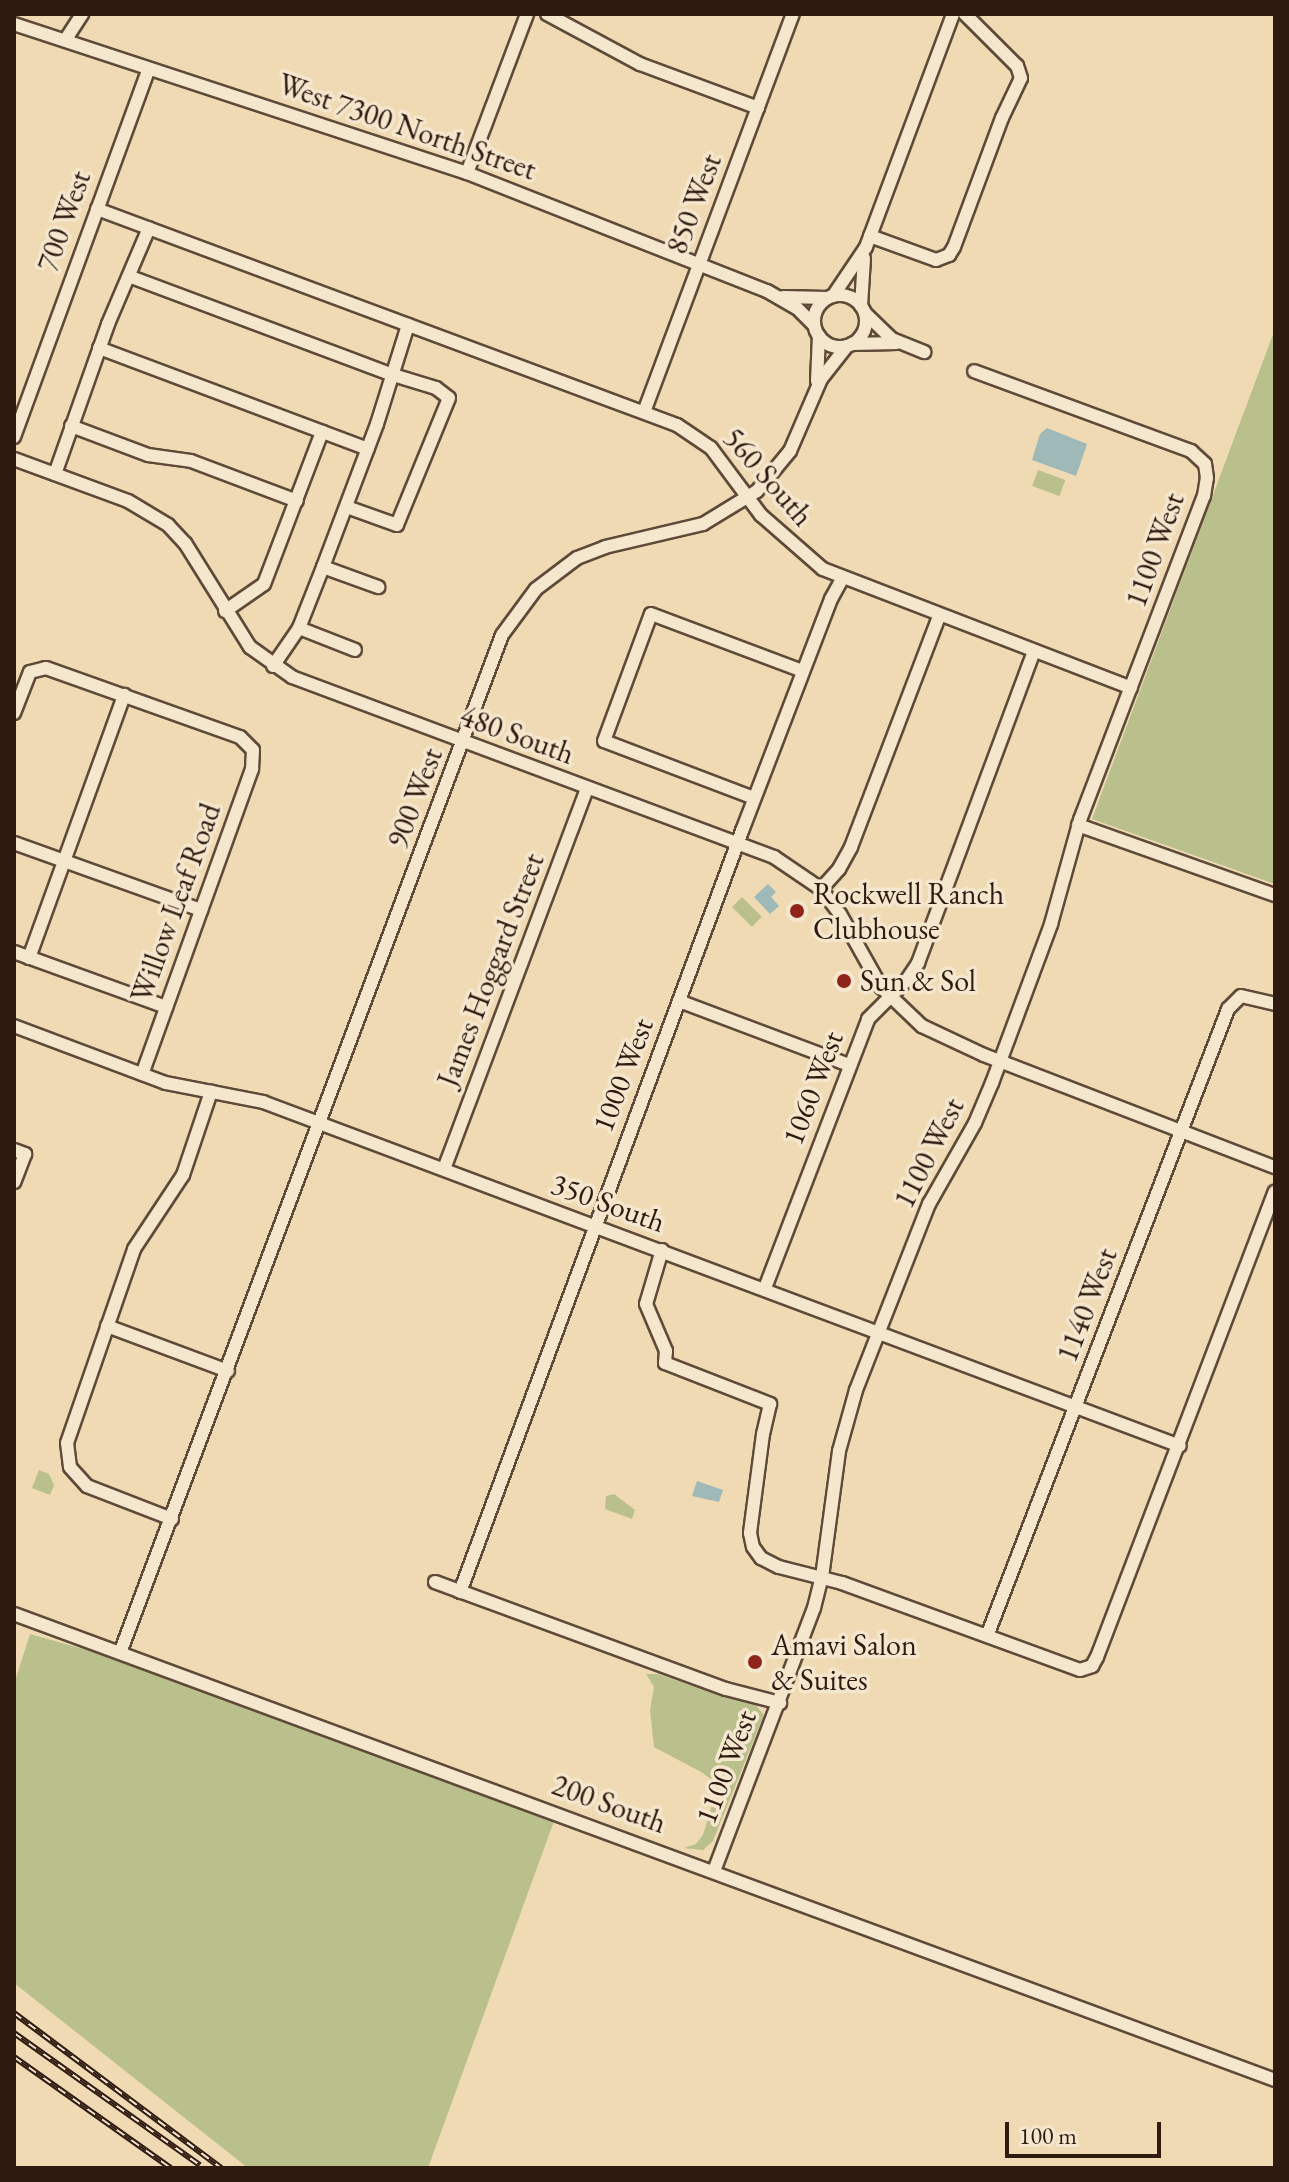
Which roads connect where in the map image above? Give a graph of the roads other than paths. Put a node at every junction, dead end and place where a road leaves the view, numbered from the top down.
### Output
1 (82, 14) edge
2 (527, 14) edge
3 (547, 14) edge
4 (793, 14) edge
5 (953, 14) edge
6 (965, 14) edge
7 (14, 24) edge
8 (66, 39) junction
9 (149, 69) junction
10 (758, 108) junction
11 (467, 173) junction
12 (97, 209) junction
13 (149, 228) junction
14 (868, 242) junction
15 (699, 265) junction
16 (131, 277) junction
17 (776, 296) junction
18 (830, 297) junction
19 (862, 309) junction
20 (408, 325) junction
21 (816, 330) junction
22 (900, 343) junction
23 (850, 345) junction
24 (99, 348) junction
25 (925, 352) dead end
26 (974, 371) dead end
27 (390, 374) junction
28 (814, 392) junction
29 (644, 412) junction
30 (71, 426) junction
31 (322, 432) junction
32 (14, 437) edge
33 (368, 449) junction
34 (14, 459) edge
35 (55, 474) junction
36 (748, 498) junction
37 (297, 501) junction
38 (347, 507) junction
39 (323, 567) junction
40 (842, 579) junction
41 (378, 587) dead end
42 (225, 611) junction
43 (939, 616) junction
44 (299, 628) junction
45 (355, 650) dead end
46 (1034, 651) junction
47 (273, 666) junction
48 (803, 671) junction
49 (1131, 688) junction
50 (124, 695) junction
51 (14, 713) edge
52 (463, 742) junction
53 (587, 789) junction
54 (754, 798) junction
55 (1078, 825) junction
56 (14, 843) edge
57 (737, 843) junction
58 (64, 861) junction
59 (821, 889) junction
60 (1275, 895) edge
61 (201, 910) junction
62 (14, 952) edge
63 (29, 958) junction
64 (889, 997) junction
65 (679, 1001) junction
66 (1275, 1004) edge
67 (166, 1007) junction
68 (14, 1026) edge
69 (1000, 1061) junction
70 (849, 1065) junction
71 (142, 1074) junction
72 (211, 1092) junction
73 (320, 1123) junction
74 (1181, 1131) junction
75 (20, 1152) edge
76 (1275, 1167) edge
77 (444, 1169) junction
78 (14, 1182) edge
79 (1275, 1192) edge
80 (594, 1225) junction
81 (662, 1250) junction
82 (765, 1288) junction
83 (107, 1326) junction
84 (879, 1332) junction
85 (228, 1371) junction
86 (1075, 1406) junction
87 (1180, 1446) junction
88 (172, 1519) junction
89 (822, 1577) junction
90 (435, 1582) dead end
91 (460, 1592) junction
92 (14, 1614) edge
93 (987, 1636) junction
94 (120, 1653) junction
95 (780, 1703) junction
96 (714, 1871) junction
97 (1275, 2080) edge

1 - 8 street
2 - 11 street
3 - 10 street
4 - 10 street, 850 West
5 - 14 street
6 - 14 street
7 - 8 street, West 7300 North Street
8 - 9 street, West 7300 North Street
9 - 11 street, West 7300 North Street
9 - 12 street, 700 West
10 - 15 street, 850 West
11 - 15 street, West 7300 North Street
12 - 13 street, 560 South
12 - 32 street, 700 West
13 - 16 street
13 - 20 street, 560 South
14 - 18 street
14 - 19 street
15 - 17 street, West 7300 North Street
15 - 29 street, 850 West
16 - 24 street
16 - 27 street
17 - 18 street, West 7300 North Street
17 - 21 street, West 7300 North Street
18 - 19 street
18 - 21 street
19 - 22 street
19 - 23 street
20 - 27 street
20 - 29 street, 560 South
21 - 23 street
21 - 28 street, 900 West
22 - 23 street
22 - 25 street
23 - 28 street, 900 West
24 - 30 street
24 - 31 street
26 - 49 street, 1100 West
27 - 33 street
27 - 38 street
28 - 36 street, 900 West
29 - 36 street, 560 South
30 - 35 street
30 - 37 street
31 - 33 street
31 - 37 street
33 - 38 street
34 - 35 street, 480 South
35 - 42 street, 480 South
36 - 40 street, 560 South
36 - 52 street, 900 West
37 - 42 street
38 - 39 street
39 - 41 street
39 - 44 street
40 - 43 street, 560 South
40 - 48 street, 1000 West
42 - 47 street, 480 South
43 - 46 street, 560 South
43 - 59 street
44 - 45 street
44 - 47 street
46 - 49 street, 560 South
46 - 64 street, 1060 West
47 - 52 street, 480 South
48 - 54 street, 1000 West
48 - 54 street
49 - 55 street, 1100 West
50 - 51 street
50 - 58 street
50 - 61 street, Willow Leaf Road
52 - 53 street, 480 South
52 - 73 street, 900 West
53 - 57 street, 480 South
53 - 77 street, James Hoggard Street
54 - 57 street, 1000 West
55 - 60 street
55 - 69 street, 1100 West
56 - 58 street
57 - 59 street, 480 South
57 - 65 street, 1000 West
58 - 61 street
58 - 63 street
59 - 64 street, 480 South
61 - 67 street, Willow Leaf Road
62 - 63 street
63 - 67 street
64 - 69 street, 480 South
64 - 70 street, 1060 West
65 - 70 street
65 - 80 street, 1000 West
66 - 74 street, 1140 West
67 - 71 street, Willow Leaf Road
68 - 71 street, 350 South
69 - 74 street, 480 South
69 - 84 street, 1100 West
70 - 82 street, 1060 West
71 - 72 street, 350 South
72 - 73 street, 350 South
72 - 83 street
73 - 77 street, 350 South
73 - 85 street, 900 West
74 - 76 street, 480 South
74 - 86 street, 1140 West
75 - 78 street
77 - 80 street, 350 South
79 - 87 street
80 - 81 street, 350 South
80 - 91 street, 1000 West
81 - 82 street, 350 South
81 - 89 street
82 - 84 street, 350 South
83 - 85 street
83 - 88 street
84 - 86 street, 350 South
84 - 89 street, 1100 West
85 - 88 street, 900 West
86 - 87 street, 350 South
86 - 93 street, 1140 West
87 - 93 street
88 - 94 street, 900 West
89 - 93 street
89 - 95 street, 1100 West
90 - 91 street
91 - 95 street
92 - 94 street, 200 South
94 - 96 street, 200 South
95 - 96 street, 1100 West
96 - 97 street, 200 South

